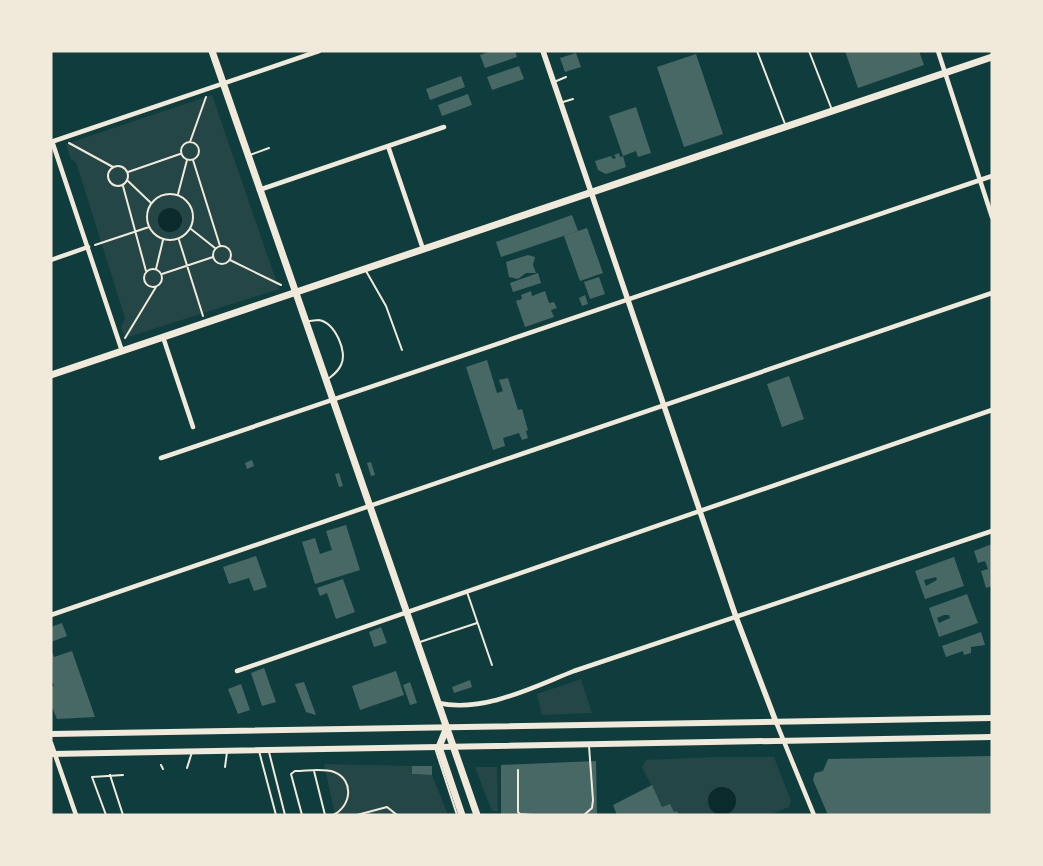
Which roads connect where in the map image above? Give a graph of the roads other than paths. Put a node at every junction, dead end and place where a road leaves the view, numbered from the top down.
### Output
1 (212, 51) edge
2 (319, 51) edge
3 (543, 51) edge
4 (757, 51) edge
5 (809, 51) edge
6 (938, 51) edge
7 (992, 57) edge
8 (945, 73) junction
9 (566, 77) dead end
10 (554, 82) junction
11 (223, 84) junction
12 (573, 99) dead end
13 (561, 103) junction
14 (832, 111) junction
15 (786, 126) junction
16 (444, 127) dead end
17 (52, 141) edge
18 (388, 146) junction
19 (269, 148) dead end
20 (248, 156) junction
21 (992, 176) edge
22 (979, 180) junction
23 (259, 190) junction
24 (592, 192) junction
25 (992, 217) edge
26 (88, 247) junction
27 (423, 249) junction
28 (51, 260) edge
29 (366, 269) junction
30 (294, 293) junction
31 (992, 293) edge
32 (629, 300) junction
33 (305, 322) junction
34 (163, 337) junction
35 (126, 350) junction
36 (402, 350) dead end
37 (51, 375) edge
38 (326, 381) junction
39 (332, 398) junction
40 (666, 406) junction
41 (992, 410) edge
42 (193, 427) dead end
43 (161, 458) dead end
44 (369, 504) junction
45 (700, 510) junction
46 (992, 531) edge
47 (467, 592) junction
48 (407, 612) junction
49 (51, 615) edge
50 (736, 617) junction
51 (478, 623) junction
52 (417, 642) junction
53 (492, 665) dead end
54 (237, 671) dead end
55 (438, 703) junction
56 (992, 718) edge
57 (776, 722) junction
58 (447, 727) junction
59 (51, 734) edge
60 (992, 737) edge
61 (783, 740) junction
62 (51, 743) edge
63 (589, 746) junction
64 (437, 747) junction
65 (454, 748) junction
66 (258, 749) junction
67 (268, 749) junction
68 (192, 750) junction
69 (227, 750) junction
70 (53, 754) edge
71 (161, 766) dead end
72 (225, 767) dead end
73 (186, 768) dead end
74 (163, 769) dead end
75 (518, 770) dead end
76 (314, 771) junction
77 (110, 775) junction
78 (123, 775) dead end
79 (76, 815) edge
80 (106, 815) edge
81 (123, 815) edge
82 (276, 815) edge
83 (285, 815) edge
84 (302, 815) edge
85 (325, 815) edge
86 (333, 815) edge
87 (357, 815) edge
88 (397, 815) edge
89 (457, 815) edge
90 (462, 815) edge
91 (477, 815) edge
92 (532, 815) edge
93 (584, 815) edge
94 (814, 815) edge

1 - 11 main road
2 - 11 street
3 - 10 street
4 - 15 lane
5 - 14 lane
6 - 8 street
7 - 8 main road
8 - 14 main road
8 - 22 street
9 - 10 lane
10 - 13 street
11 - 17 street
11 - 20 main road
12 - 13 lane
13 - 24 street
14 - 15 main road
15 - 24 main road
16 - 18 street
17 - 26 street
18 - 23 street
18 - 27 street
19 - 20 lane
20 - 23 main road
21 - 22 street
22 - 25 street
22 - 32 street
23 - 30 main road
24 - 27 main road
24 - 32 street
26 - 28 street
26 - 35 street
27 - 29 main road
29 - 30 main road
29 - 36 lane
30 - 33 main road
30 - 34 main road
31 - 40 street
32 - 39 street
32 - 40 street
33 - 38 main road
33 - 38 lane
34 - 35 main road
34 - 42 street
35 - 37 main road
38 - 39 main road
39 - 43 street
39 - 44 main road
40 - 44 street
40 - 45 street
41 - 45 street
44 - 48 main road
44 - 49 street
45 - 47 street
45 - 50 street
46 - 50 street
47 - 48 street
47 - 51 lane
48 - 52 main road
48 - 54 street
50 - 55 street
50 - 57 street
51 - 52 lane
51 - 53 lane
52 - 55 main road
55 - 58 main road
56 - 57 main road
57 - 58 main road
57 - 61 street
58 - 59 main road
58 - 64 main road
58 - 65 main road
60 - 61 main road
61 - 63 main road
61 - 94 street
62 - 70 street
63 - 65 main road
63 - 93 lane
64 - 65 main road
64 - 67 main road
64 - 89 lane
64 - 90 main road
65 - 91 main road
66 - 67 main road
66 - 69 main road
66 - 82 lane
67 - 83 lane
68 - 69 main road
68 - 70 main road
68 - 73 lane
69 - 72 lane
70 - 79 street
71 - 74 lane
75 - 92 lane
76 - 84 lane
76 - 85 lane
76 - 86 lane
77 - 78 lane
77 - 80 lane
77 - 81 lane
87 - 88 lane

